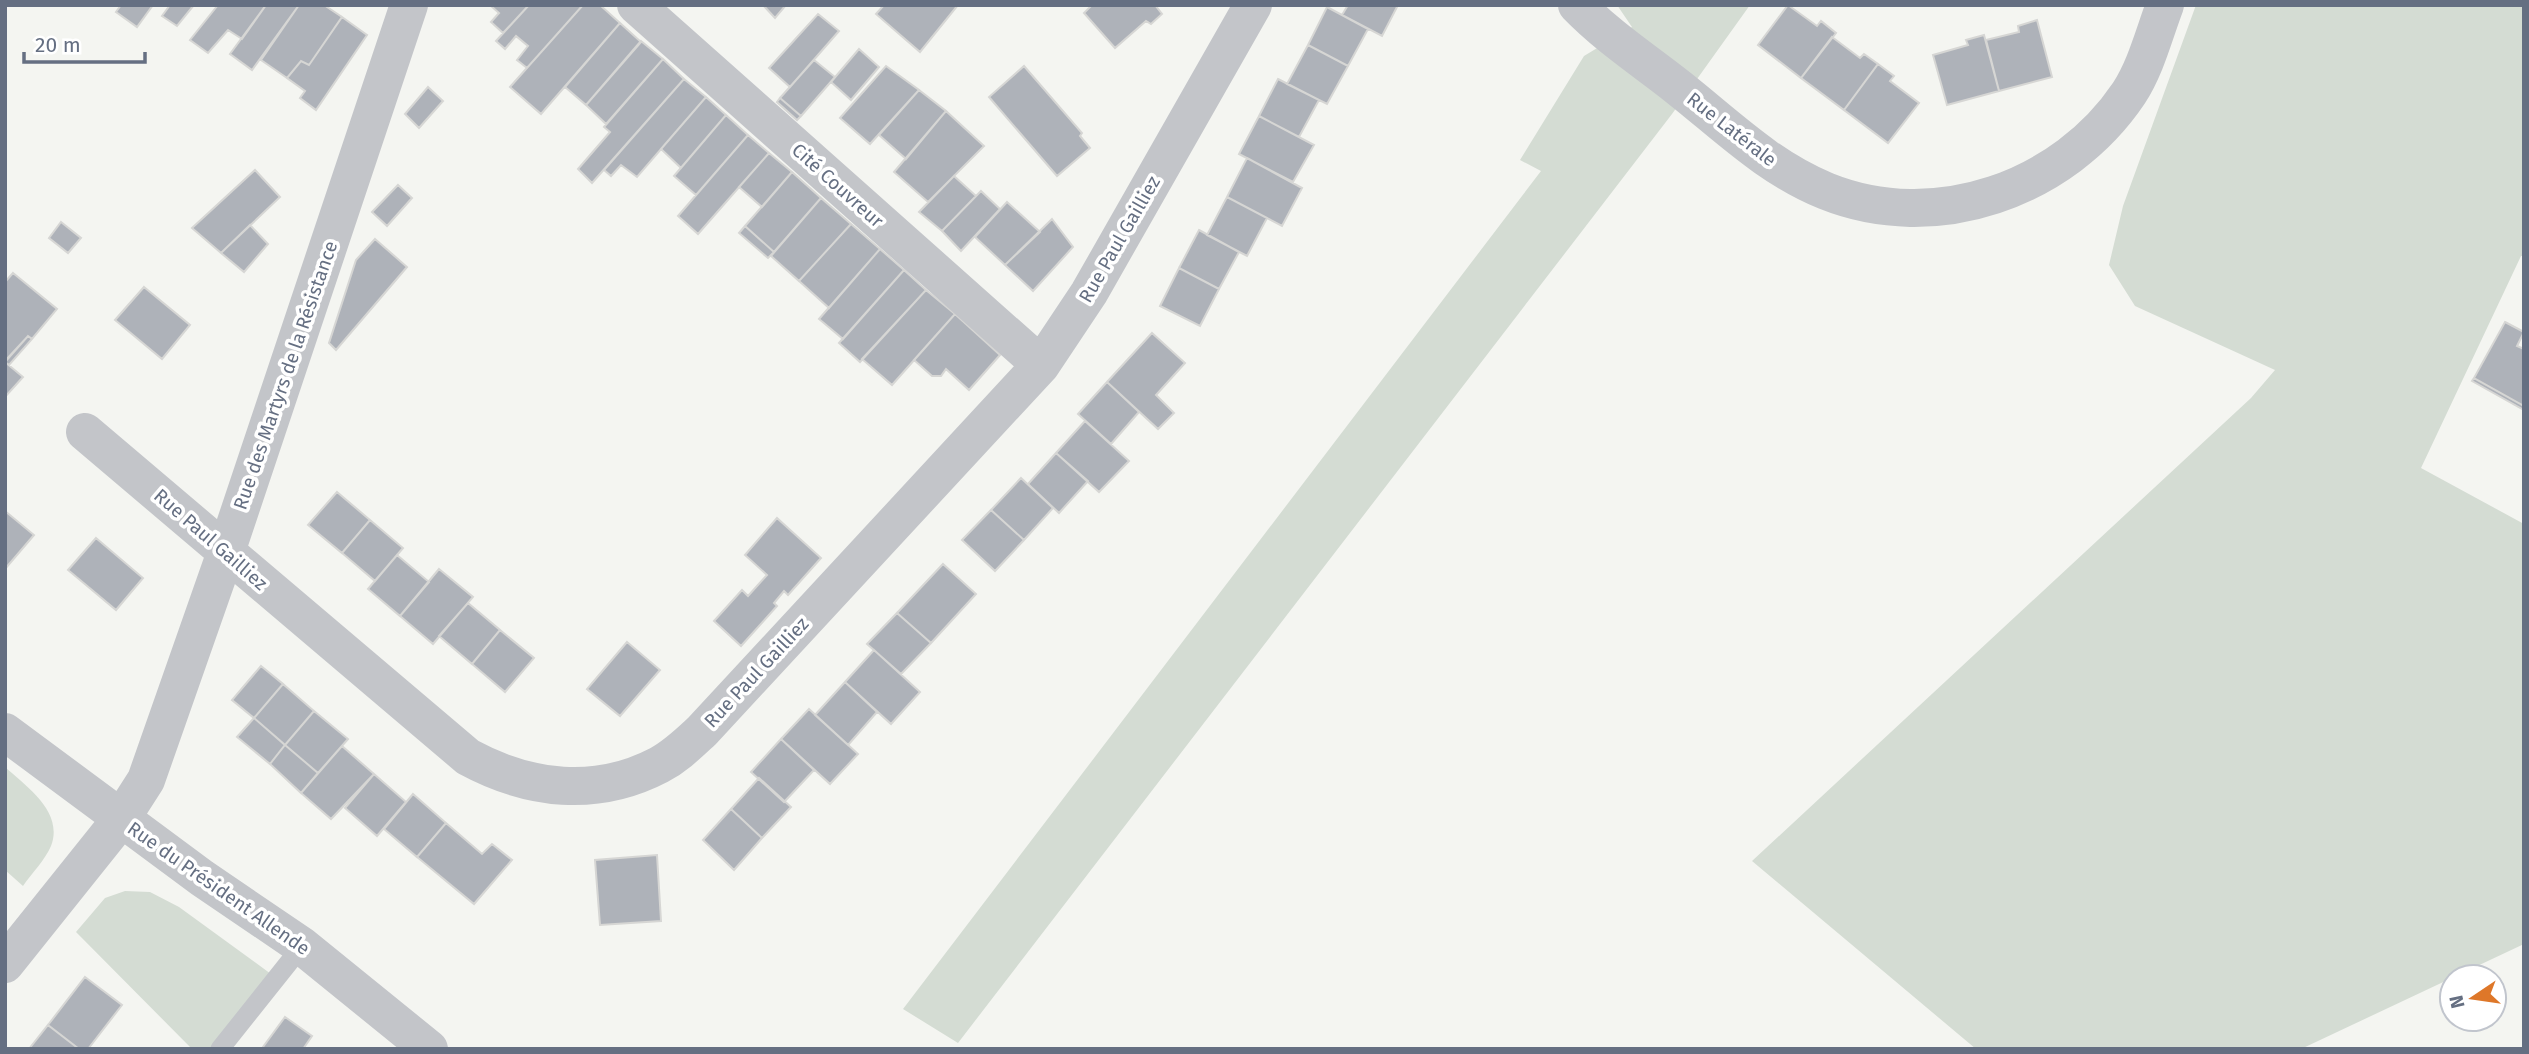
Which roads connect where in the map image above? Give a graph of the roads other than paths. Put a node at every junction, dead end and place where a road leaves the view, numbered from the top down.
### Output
1 (636, 5) edge
2 (1253, 5) edge
3 (1577, 5) edge
4 (2165, 5) edge
5 (403, 6) edge
6 (1041, 365) junction
7 (86, 432) dead end
8 (226, 552) junction
9 (5, 732) edge
10 (121, 818) junction
11 (302, 946) junction
12 (5, 964) edge
13 (220, 1049) edge
14 (429, 1049) edge

1 - 6 street, Cité Couvreur
2 - 6 street, Rue Paul Gailliez
3 - 4 street, Rue Latérale
5 - 8 street, Rue des Martyrs de la Résistance
6 - 8 street, Rue Paul Gailliez
7 - 8 street, Rue Paul Gailliez
8 - 10 street, Rue des Martyrs de la Résistance
9 - 10 street, Rue du Président Allende
10 - 11 street, Rue du Président Allende
10 - 12 street, Rue des Martyrs de la Résistance
11 - 13 lane
11 - 14 street, Rue du Président Allende

